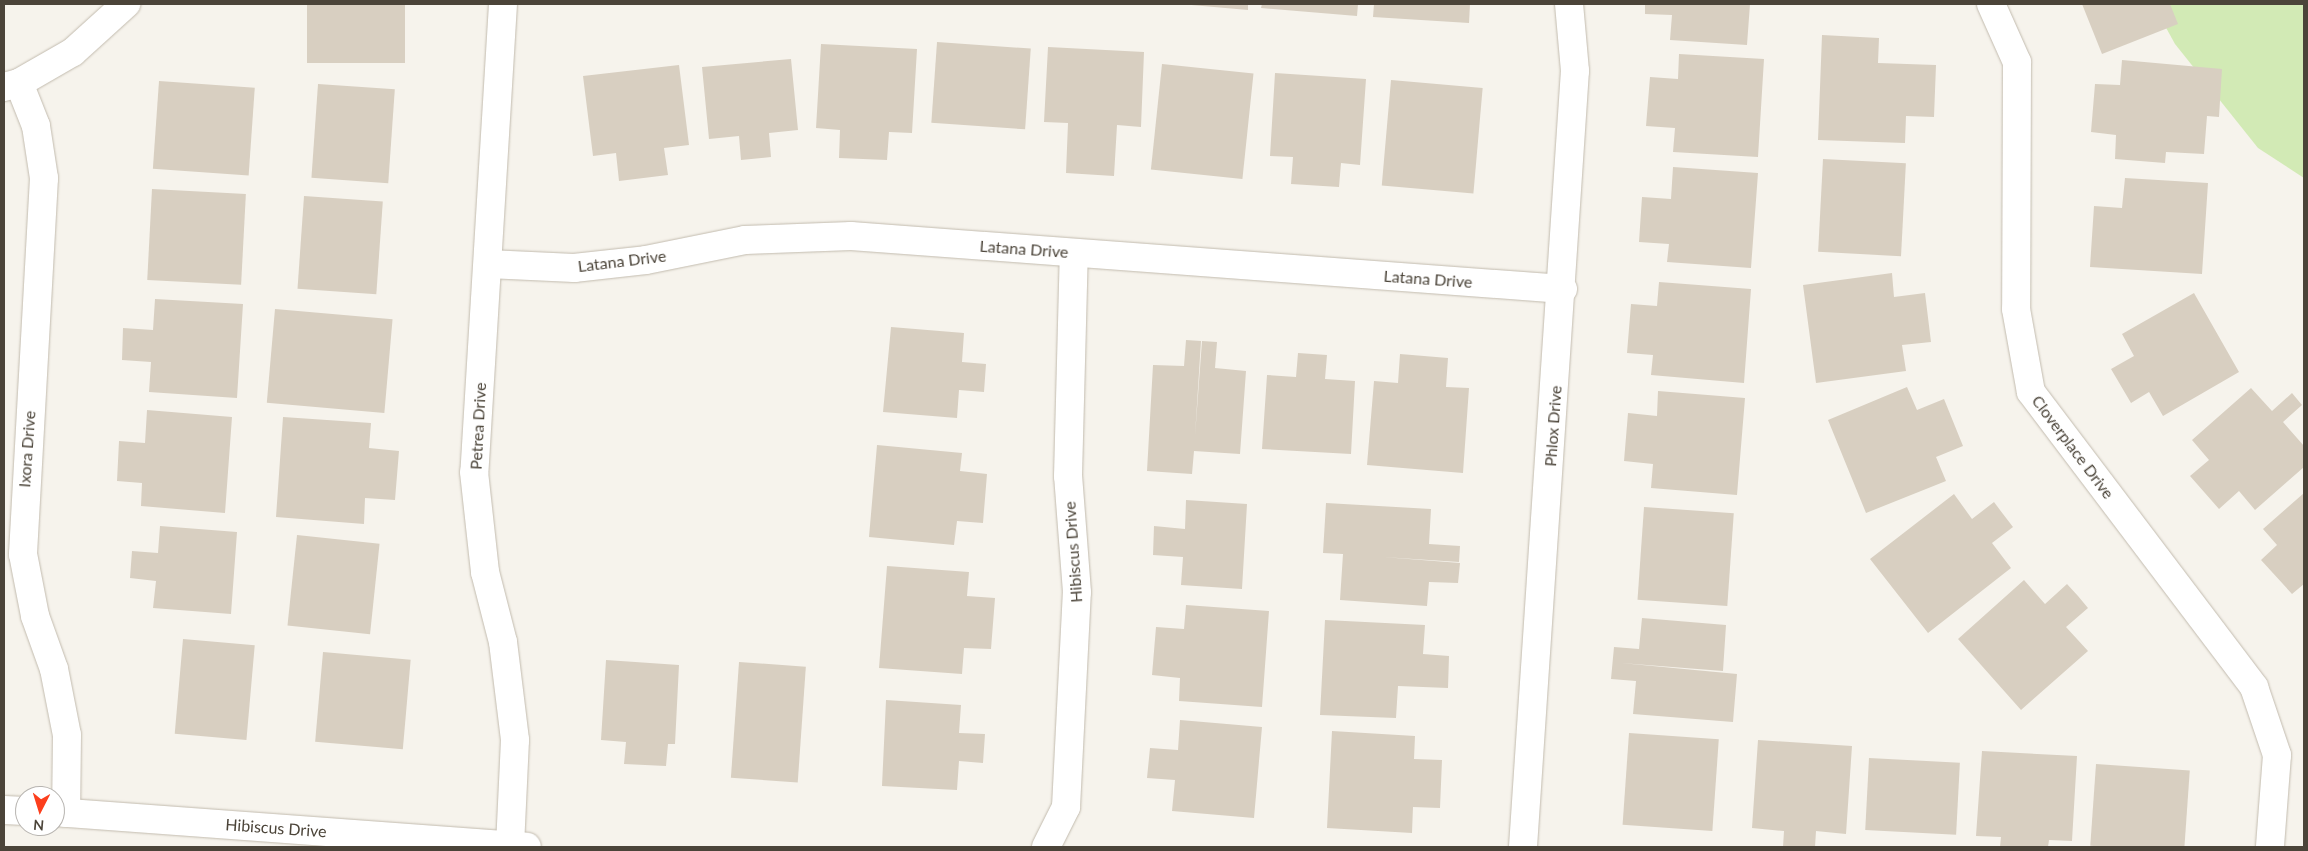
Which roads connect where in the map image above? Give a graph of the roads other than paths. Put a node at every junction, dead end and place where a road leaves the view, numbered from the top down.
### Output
1 (126, 4) edge
2 (503, 4) edge
3 (1569, 4) edge
4 (1992, 4) edge
5 (12, 85) edge
6 (1074, 253) junction
7 (488, 264) junction
8 (1563, 289) junction
9 (62, 786) edge
10 (65, 812) edge
11 (519, 847) edge
12 (1046, 847) edge
13 (1522, 847) edge
14 (2270, 847) edge

1 - 5 street
2 - 7 street, Petrea Drive
3 - 8 street, Phlox Drive
4 - 14 street, Cloverplace Drive
5 - 9 street, Ixora Drive
6 - 7 street, Latana Drive
6 - 8 street, Latana Drive
6 - 12 street, Hibiscus Drive
7 - 11 street, Petrea Drive
8 - 13 street, Phlox Drive
10 - 11 street, Hibiscus Drive

